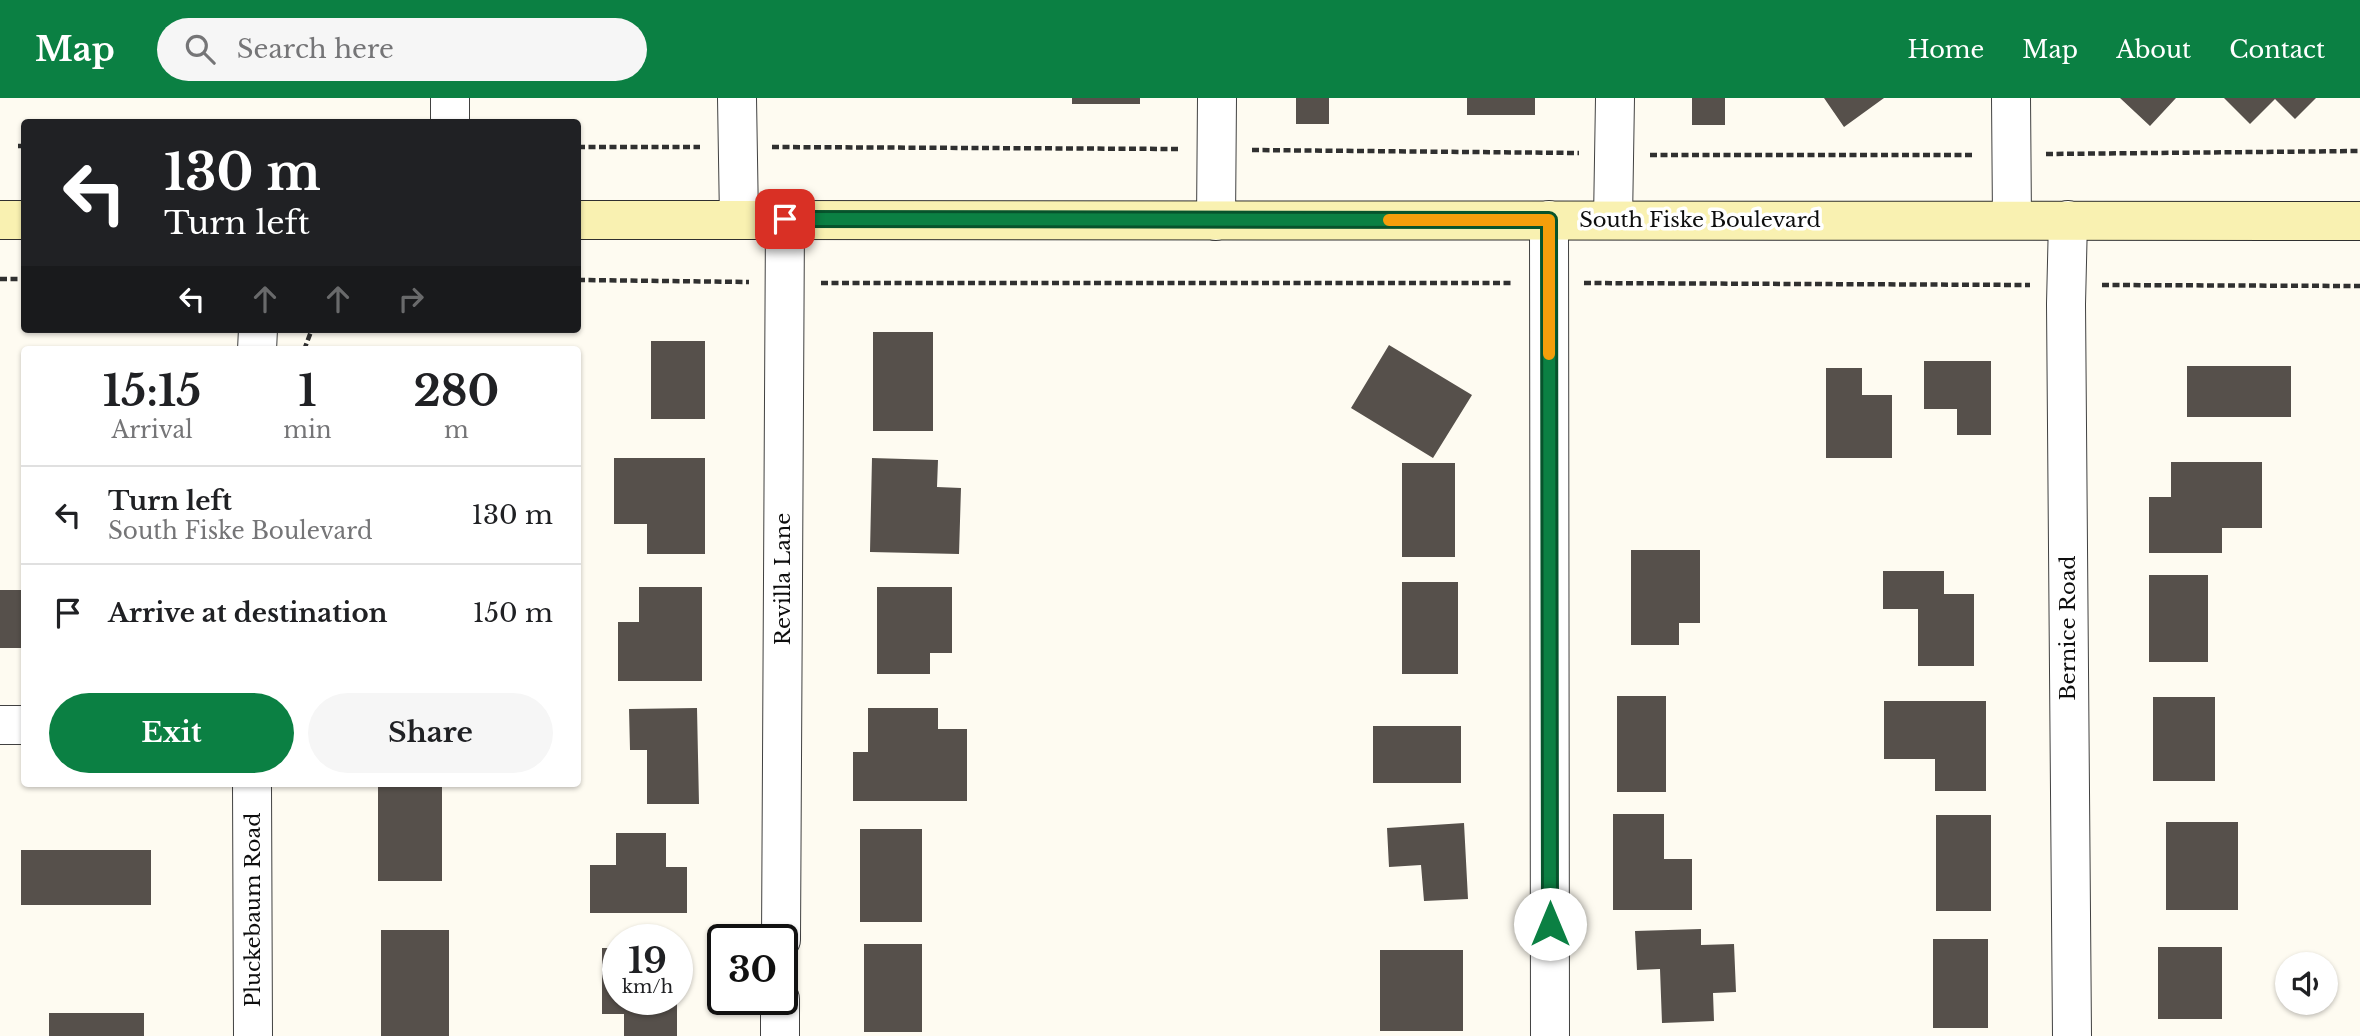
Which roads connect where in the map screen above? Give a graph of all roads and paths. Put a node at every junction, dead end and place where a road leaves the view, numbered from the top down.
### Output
1 (450, 98) edge
2 (737, 98) edge
3 (1217, 98) edge
4 (1615, 98) edge
5 (2011, 98) edge
6 (450, 119) edge
7 (581, 147) edge
8 (738, 147) junction
9 (1217, 149) junction
10 (2360, 151) edge
11 (1590, 153) dead end
12 (1637, 155) dead end
13 (2011, 155) junction
14 (581, 219) edge
15 (739, 219) junction
16 (785, 219) junction
17 (0, 220) edge
18 (21, 220) edge
19 (1549, 220) junction
20 (1614, 220) junction
21 (2012, 220) junction
22 (2068, 220) junction
23 (1216, 221) junction
24 (2360, 221) edge
25 (0, 279) edge
26 (21, 279) edge
27 (581, 280) edge
28 (785, 283) junction
29 (1549, 283) junction
30 (2066, 285) junction
31 (2360, 286) edge
32 (0, 725) edge
33 (21, 725) edge
34 (252, 787) edge
35 (780, 924) edge
36 (780, 1015) edge
37 (253, 1036) edge
38 (780, 1036) edge
39 (1550, 1036) edge
40 (2072, 1036) edge

1 - 6 street
2 - 8 street
3 - 9 street
4 - 20 street
5 - 13 street
7 - 8 path
8 - 9 path
8 - 15 street
9 - 11 path
9 - 23 street
10 - 13 path
12 - 13 path
13 - 21 street
14 - 15 main road, South Fiske Boulevard
15 - 16 main road, South Fiske Boulevard
16 - 23 main road, South Fiske Boulevard
16 - 28 street, Revilla Lane
17 - 18 main road
19 - 20 main road, South Fiske Boulevard
19 - 23 main road, South Fiske Boulevard
19 - 29 street
20 - 21 main road, South Fiske Boulevard
21 - 22 main road, South Fiske Boulevard
22 - 24 main road, South Fiske Boulevard
22 - 30 street, Bernice Road
25 - 26 path
27 - 28 path
28 - 29 path
28 - 35 street, Revilla Lane
29 - 30 path
29 - 39 street
30 - 31 path
30 - 40 street, Bernice Road
32 - 33 street
34 - 37 street, Pluckebaum Road
36 - 38 street

